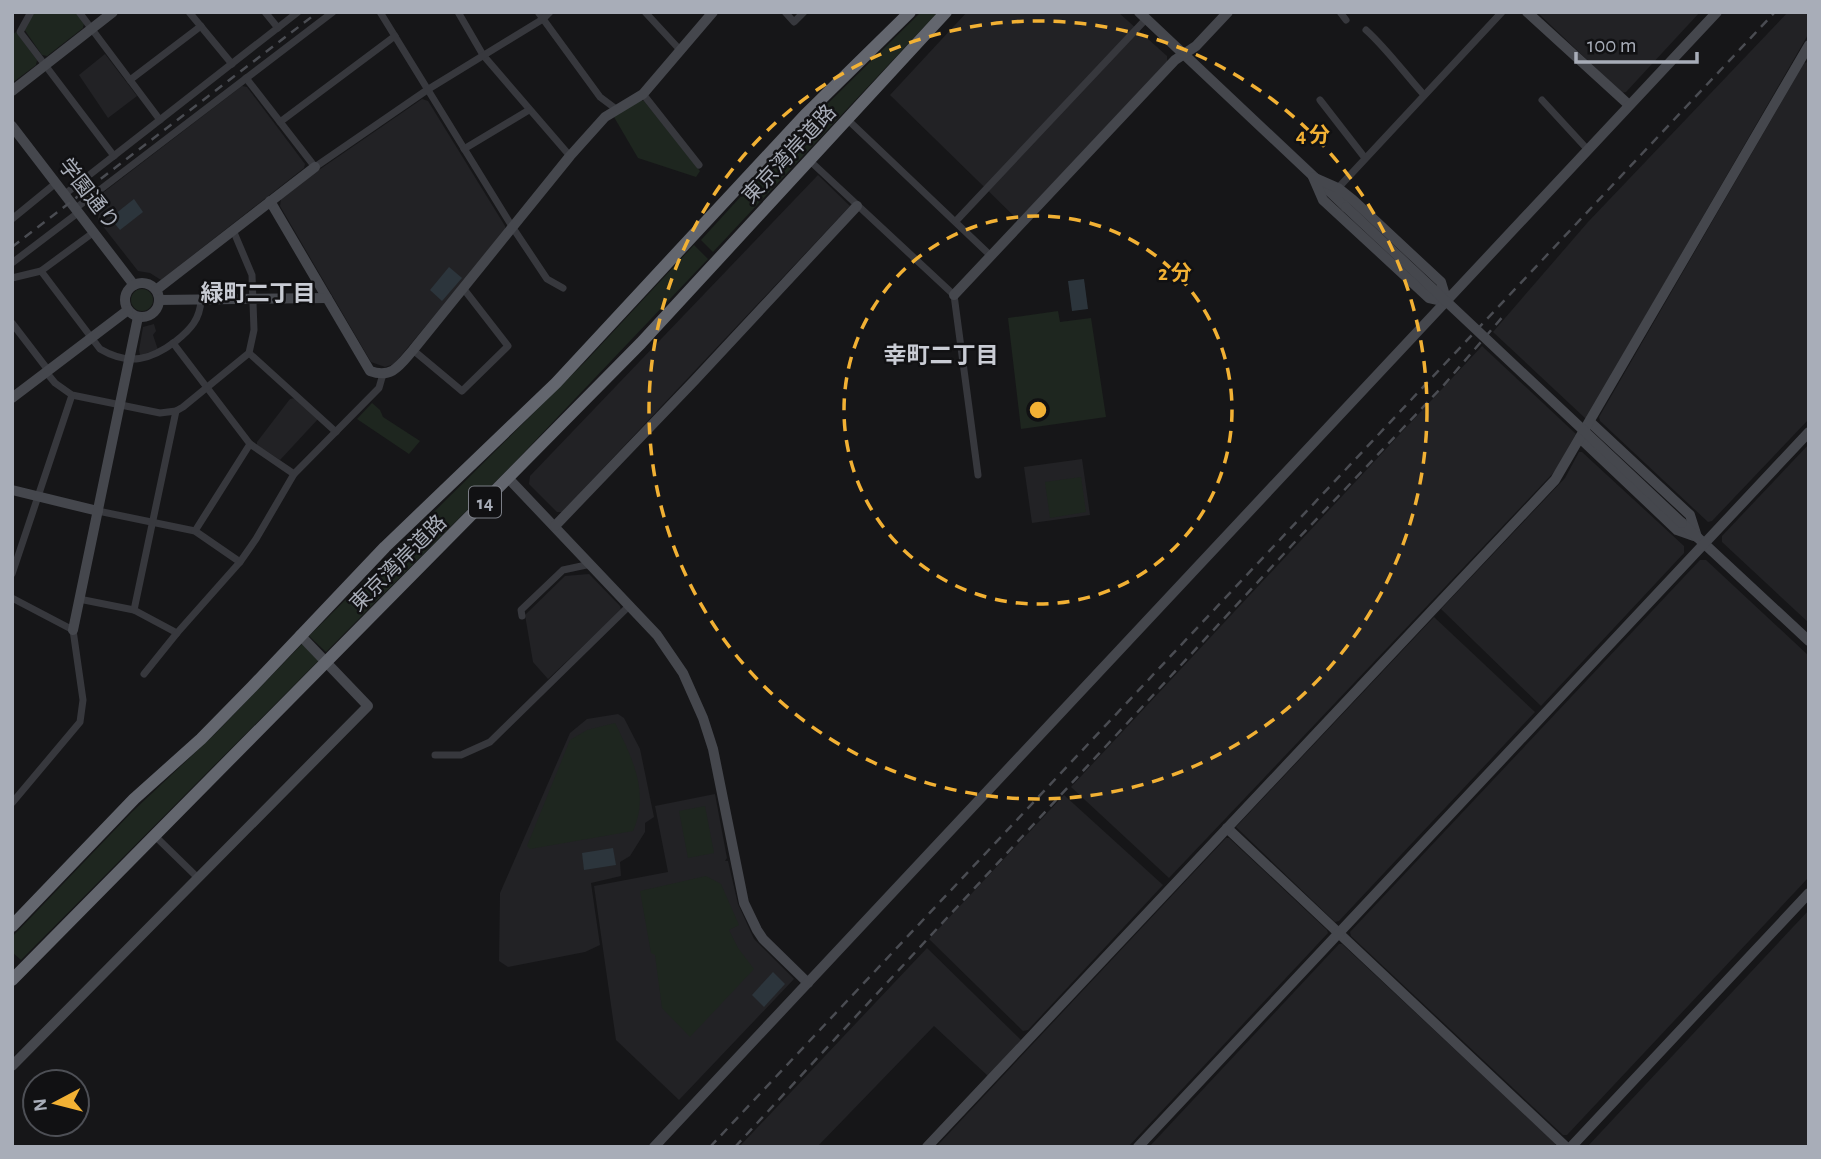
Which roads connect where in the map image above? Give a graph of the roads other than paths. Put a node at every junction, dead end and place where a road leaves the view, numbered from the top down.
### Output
1 (31, 12) edge
2 (79, 12) edge
3 (113, 12) edge
4 (189, 12) edge
5 (265, 12) edge
6 (298, 12) edge
7 (333, 12) edge
8 (380, 12) edge
9 (458, 12) edge
10 (550, 12) edge
11 (645, 12) edge
12 (713, 12) edge
13 (785, 12) edge
14 (804, 12) edge
15 (910, 12) edge
16 (946, 12) edge
17 (1340, 12) edge
18 (1502, 12) edge
19 (1527, 12) edge
20 (1717, 12) edge
21 (1226, 13) edge
22 (540, 16) edge
23 (1142, 16) edge
24 (1346, 20) dead end
25 (201, 26) junction
26 (278, 28) junction
27 (92, 29) junction
28 (1366, 30) dead end
29 (395, 36) junction
30 (1808, 50) edge
31 (681, 51) junction
32 (1184, 54) junction
33 (483, 55) junction
34 (232, 64) junction
35 (45, 66) junction
36 (246, 78) junction
37 (130, 80) junction
38 (427, 90) junction
39 (12, 92) edge
40 (643, 94) junction
41 (1424, 95) junction
42 (1320, 100) dead end
43 (1542, 100) dead end
44 (1629, 105) junction
45 (616, 109) junction
46 (529, 110) junction
47 (160, 120) junction
48 (848, 120) junction
49 (280, 122) junction
50 (12, 126) edge
51 (464, 149) junction
52 (1588, 150) junction
53 (114, 156) junction
54 (570, 156) junction
55 (1365, 158) junction
56 (809, 160) junction
57 (699, 165) dead end
58 (315, 167) junction
59 (1313, 177) junction
60 (56, 183) junction
61 (1338, 188) junction
62 (65, 194) junction
63 (270, 201) junction
64 (857, 206) junction
65 (78, 210) junction
66 (12, 219) edge
67 (956, 220) junction
68 (513, 228) junction
69 (233, 230) junction
70 (94, 232) junction
71 (991, 256) junction
72 (12, 264) edge
73 (41, 271) junction
74 (12, 278) edge
75 (134, 285) junction
76 (463, 288) junction
77 (563, 288) dead end
78 (158, 295) junction
79 (954, 295) junction
80 (327, 298) junction
81 (253, 299) junction
82 (201, 300) junction
83 (1447, 302) junction
84 (133, 313) junction
85 (12, 323) edge
86 (91, 338) junction
87 (173, 343) junction
88 (412, 351) junction
89 (249, 353) junction
90 (130, 358) junction
91 (47, 371) junction
92 (383, 374) junction
93 (207, 387) junction
94 (72, 396) junction
95 (12, 398) edge
96 (120, 406) junction
97 (176, 411) junction
98 (1590, 422) junction
99 (336, 432) junction
100 (1809, 432) edge
101 (1580, 439) junction
102 (250, 444) junction
103 (294, 474) junction
104 (978, 475) dead end
105 (509, 479) junction
106 (12, 490) edge
107 (38, 498) junction
108 (98, 512) junction
109 (153, 522) junction
110 (555, 526) junction
111 (195, 530) junction
112 (1701, 540) junction
113 (240, 562) junction
114 (591, 564) junction
115 (12, 573) edge
116 (12, 598) edge
117 (79, 599) junction
118 (630, 605) junction
119 (134, 610) junction
120 (522, 616) dead end
121 (73, 629) junction
122 (177, 633) junction
123 (300, 635) junction
124 (1809, 641) edge
125 (327, 662) junction
126 (144, 674) dead end
127 (435, 755) dead end
128 (12, 803) edge
129 (1227, 828) junction
130 (155, 836) junction
131 (197, 877) junction
132 (1809, 893) edge
133 (12, 926) edge
134 (1339, 933) junction
135 (14, 974) edge
136 (807, 983) junction
137 (12, 1066) edge
138 (654, 1147) edge
139 (927, 1147) edge
140 (1138, 1147) edge
141 (1569, 1147) edge

1 - 35 street
2 - 27 street
3 - 27 street
4 - 25 street
5 - 26 street
6 - 26 street
7 - 36 street
8 - 29 street
9 - 33 street
10 - 22 street
11 - 31 street
12 - 31 street
13 - 14 street
15 - 123 highway, 東京湾岸道路 / 14
16 - 48 highway, 東京湾岸道路 / 14
17 - 24 street
18 - 41 street
19 - 44 street
20 - 44 street
21 - 32 street
22 - 33 street
22 - 45 street
23 - 32 street
23 - 67 street
25 - 34 street
25 - 37 street
26 - 34 street
27 - 35 street
27 - 37 street
28 - 41 street
29 - 38 street
29 - 49 street
30 - 98 street
31 - 40 street
32 - 59 street
32 - 71 street
33 - 38 street
33 - 46 street
34 - 47 street
35 - 39 street
35 - 53 street
36 - 49 street
36 - 65 street
37 - 47 street
38 - 51 street
38 - 58 street
40 - 45 street
40 - 57 street
41 - 55 street
42 - 55 street
43 - 52 street
44 - 52 street
45 - 54 street
46 - 51 street
46 - 54 street
47 - 53 street
48 - 56 highway, 東京湾岸道路 / 14
48 - 67 street
49 - 58 street
50 - 60 street, 学園通り
51 - 68 street
52 - 83 street
53 - 62 street
54 - 68 street
55 - 61 street
56 - 64 street
56 - 105 highway, 東京湾岸道路 / 14
58 - 63 street
59 - 61 street
59 - 83 street
59 - 112 street, bridge
60 - 62 street, 学園通り
60 - 66 street
61 - 83 street
62 - 65 street, 学園通り
63 - 69 street
63 - 80 street
64 - 79 street
64 - 110 street
65 - 70 street, 学園通り
65 - 72 street
67 - 71 street
68 - 76 street
68 - 77 street
69 - 78 street
69 - 81 street
70 - 73 street
70 - 75 street, 学園通り
71 - 79 street
73 - 74 street
73 - 86 street
75 - 78 street
75 - 84 street
76 - 88 street
76 - 88 street
78 - 82 street
78 - 84 street
79 - 104 street
80 - 81 street
80 - 92 street
81 - 82 street
81 - 89 street
82 - 87 street
83 - 136 street
84 - 86 street
84 - 90 street
85 - 91 street
86 - 90 street
86 - 91 street
87 - 90 street
87 - 93 street
88 - 92 street
89 - 93 street
89 - 99 street
90 - 96 street
91 - 94 street
91 - 95 street
92 - 99 street
93 - 97 street
93 - 102 street
94 - 96 street
94 - 107 street
96 - 97 street
96 - 108 street
97 - 109 street
98 - 101 street
98 - 112 street
99 - 103 street
100 - 112 street
101 - 112 street
101 - 129 street
102 - 103 street
102 - 111 street
103 - 113 street
105 - 110 street
105 - 125 highway, 東京湾岸道路 / 14
106 - 107 street
107 - 108 street
107 - 115 street
108 - 109 street
108 - 117 street
109 - 111 street
109 - 119 street
110 - 114 street
111 - 113 street
112 - 124 street
112 - 134 street
113 - 122 street
114 - 118 street
114 - 120 street
116 - 121 street
117 - 119 street
117 - 121 street
118 - 127 street
118 - 136 street
119 - 122 street
121 - 128 street
122 - 126 street
123 - 125 street
123 - 133 highway, 東京湾岸道路 / 14
125 - 130 highway, 東京湾岸道路 / 14
125 - 131 street
129 - 134 street
129 - 139 street
130 - 131 street
130 - 135 highway, 東京湾岸道路 / 14
131 - 137 street
132 - 141 street
134 - 140 street
134 - 141 street
136 - 138 street

